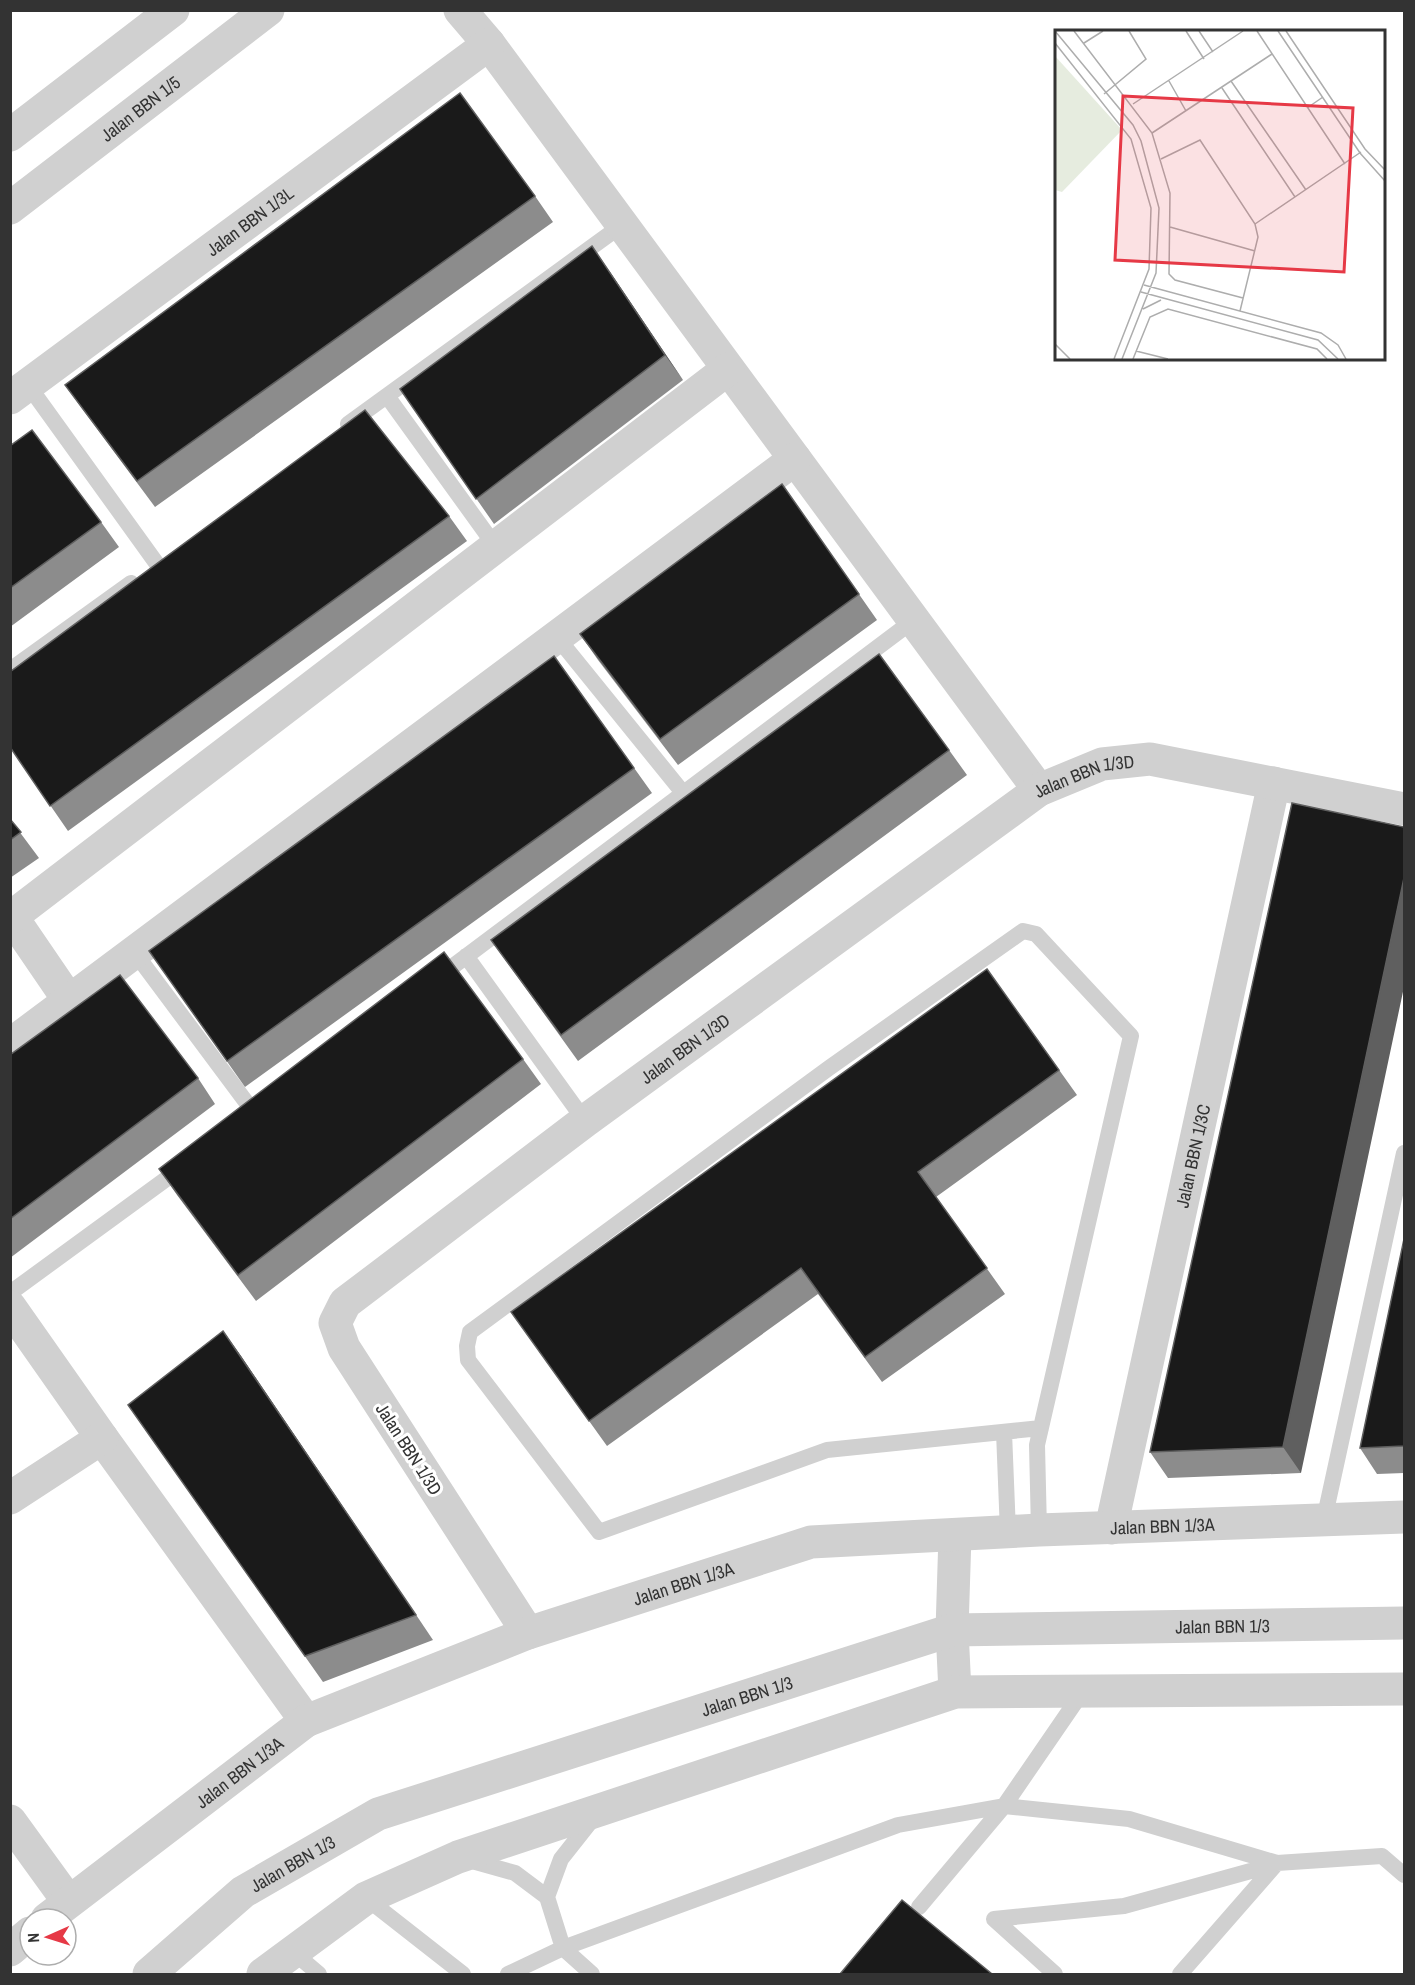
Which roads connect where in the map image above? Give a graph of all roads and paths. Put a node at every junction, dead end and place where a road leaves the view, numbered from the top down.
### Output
1 (173, 10) edge
2 (268, 10) edge
3 (460, 10) edge
4 (489, 44) junction
5 (10, 135) edge
6 (10, 208) edge
7 (622, 225) junction
8 (728, 369) junction
9 (16, 390) edge
10 (387, 396) junction
11 (339, 431) edge
12 (795, 459) junction
13 (496, 547) junction
14 (914, 621) junction
15 (556, 636) junction
16 (10, 670) edge
17 (1274, 783) junction
18 (1040, 790) junction
19 (684, 794) junction
20 (1404, 808) edge
21 (11, 918) edge
22 (135, 953) junction
23 (466, 956) junction
24 (418, 992) edge
25 (70, 1002) junction
26 (10, 1045) edge
27 (255, 1114) edge
28 (585, 1121) junction
29 (1404, 1153) edge
30 (199, 1156) edge
31 (10, 1293) edge
32 (10, 1307) edge
33 (1041, 1428) junction
34 (1004, 1432) junction
35 (102, 1438) junction
36 (10, 1498) edge
37 (1404, 1517) edge
38 (1324, 1520) junction
39 (1111, 1528) junction
40 (1023, 1531) junction
41 (955, 1535) junction
42 (1404, 1623) edge
43 (952, 1630) junction
44 (528, 1633) junction
45 (1404, 1689) edge
46 (1083, 1691) junction
47 (955, 1692) junction
48 (306, 1721) junction
49 (1004, 1806) junction
50 (600, 1811) junction
51 (10, 1821) edge
52 (458, 1857) junction
53 (1277, 1863) junction
54 (1404, 1875) edge
55 (547, 1897) junction
56 (366, 1898) junction
57 (55, 1907) edge
58 (61, 1907) edge
59 (919, 1907) dead end
60 (562, 1948) junction
61 (292, 1950) junction
62 (149, 1974) edge
63 (263, 1974) edge
64 (319, 1974) edge
65 (464, 1974) edge
66 (508, 1974) edge
67 (592, 1974) edge
68 (1055, 1974) edge
69 (1180, 1974) edge

1 - 5 street
2 - 6 street, Jalan BBN 1/5
3 - 4 street
4 - 7 street
4 - 9 street, Jalan BBN 1/3L
7 - 8 street
7 - 10 lane
8 - 12 street
8 - 13 street
9 - 16 lane
10 - 11 lane
10 - 13 lane
12 - 14 street
12 - 15 street
13 - 21 street
14 - 18 street
14 - 19 lane
15 - 19 lane
15 - 22 street
17 - 18 street, Jalan BBN 1/3D
17 - 20 street, Jalan BBN 1/3D
17 - 39 street, Jalan BBN 1/3C
18 - 28 street, Jalan BBN 1/3D
19 - 23 lane
21 - 25 street
22 - 25 street
22 - 27 lane
23 - 24 lane
23 - 28 lane
25 - 26 street
28 - 44 street, Jalan BBN 1/3D
29 - 38 lane
30 - 31 lane
32 - 35 street
33 - 34 lane
33 - 34 lane
33 - 40 lane
34 - 40 lane
35 - 36 street
35 - 48 street
37 - 38 street, Jalan BBN 1/3A
38 - 39 street, Jalan BBN 1/3A
39 - 40 street, Jalan BBN 1/3A
40 - 41 street, Jalan BBN 1/3A
41 - 43 street
41 - 44 street, Jalan BBN 1/3A
42 - 43 street, Jalan BBN 1/3
43 - 47 street
43 - 62 street, Jalan BBN 1/3
44 - 48 street, Jalan BBN 1/3A
45 - 46 street
46 - 47 street
46 - 49 lane
47 - 50 street
48 - 58 street, Jalan BBN 1/3A
49 - 53 lane
49 - 59 lane
49 - 60 lane
50 - 52 street
50 - 55 lane
51 - 57 street
52 - 55 lane
52 - 56 street
53 - 54 lane
53 - 68 lane
53 - 69 lane
55 - 60 lane
56 - 61 street
56 - 65 lane
60 - 66 lane
60 - 67 lane
61 - 63 street
61 - 64 lane

